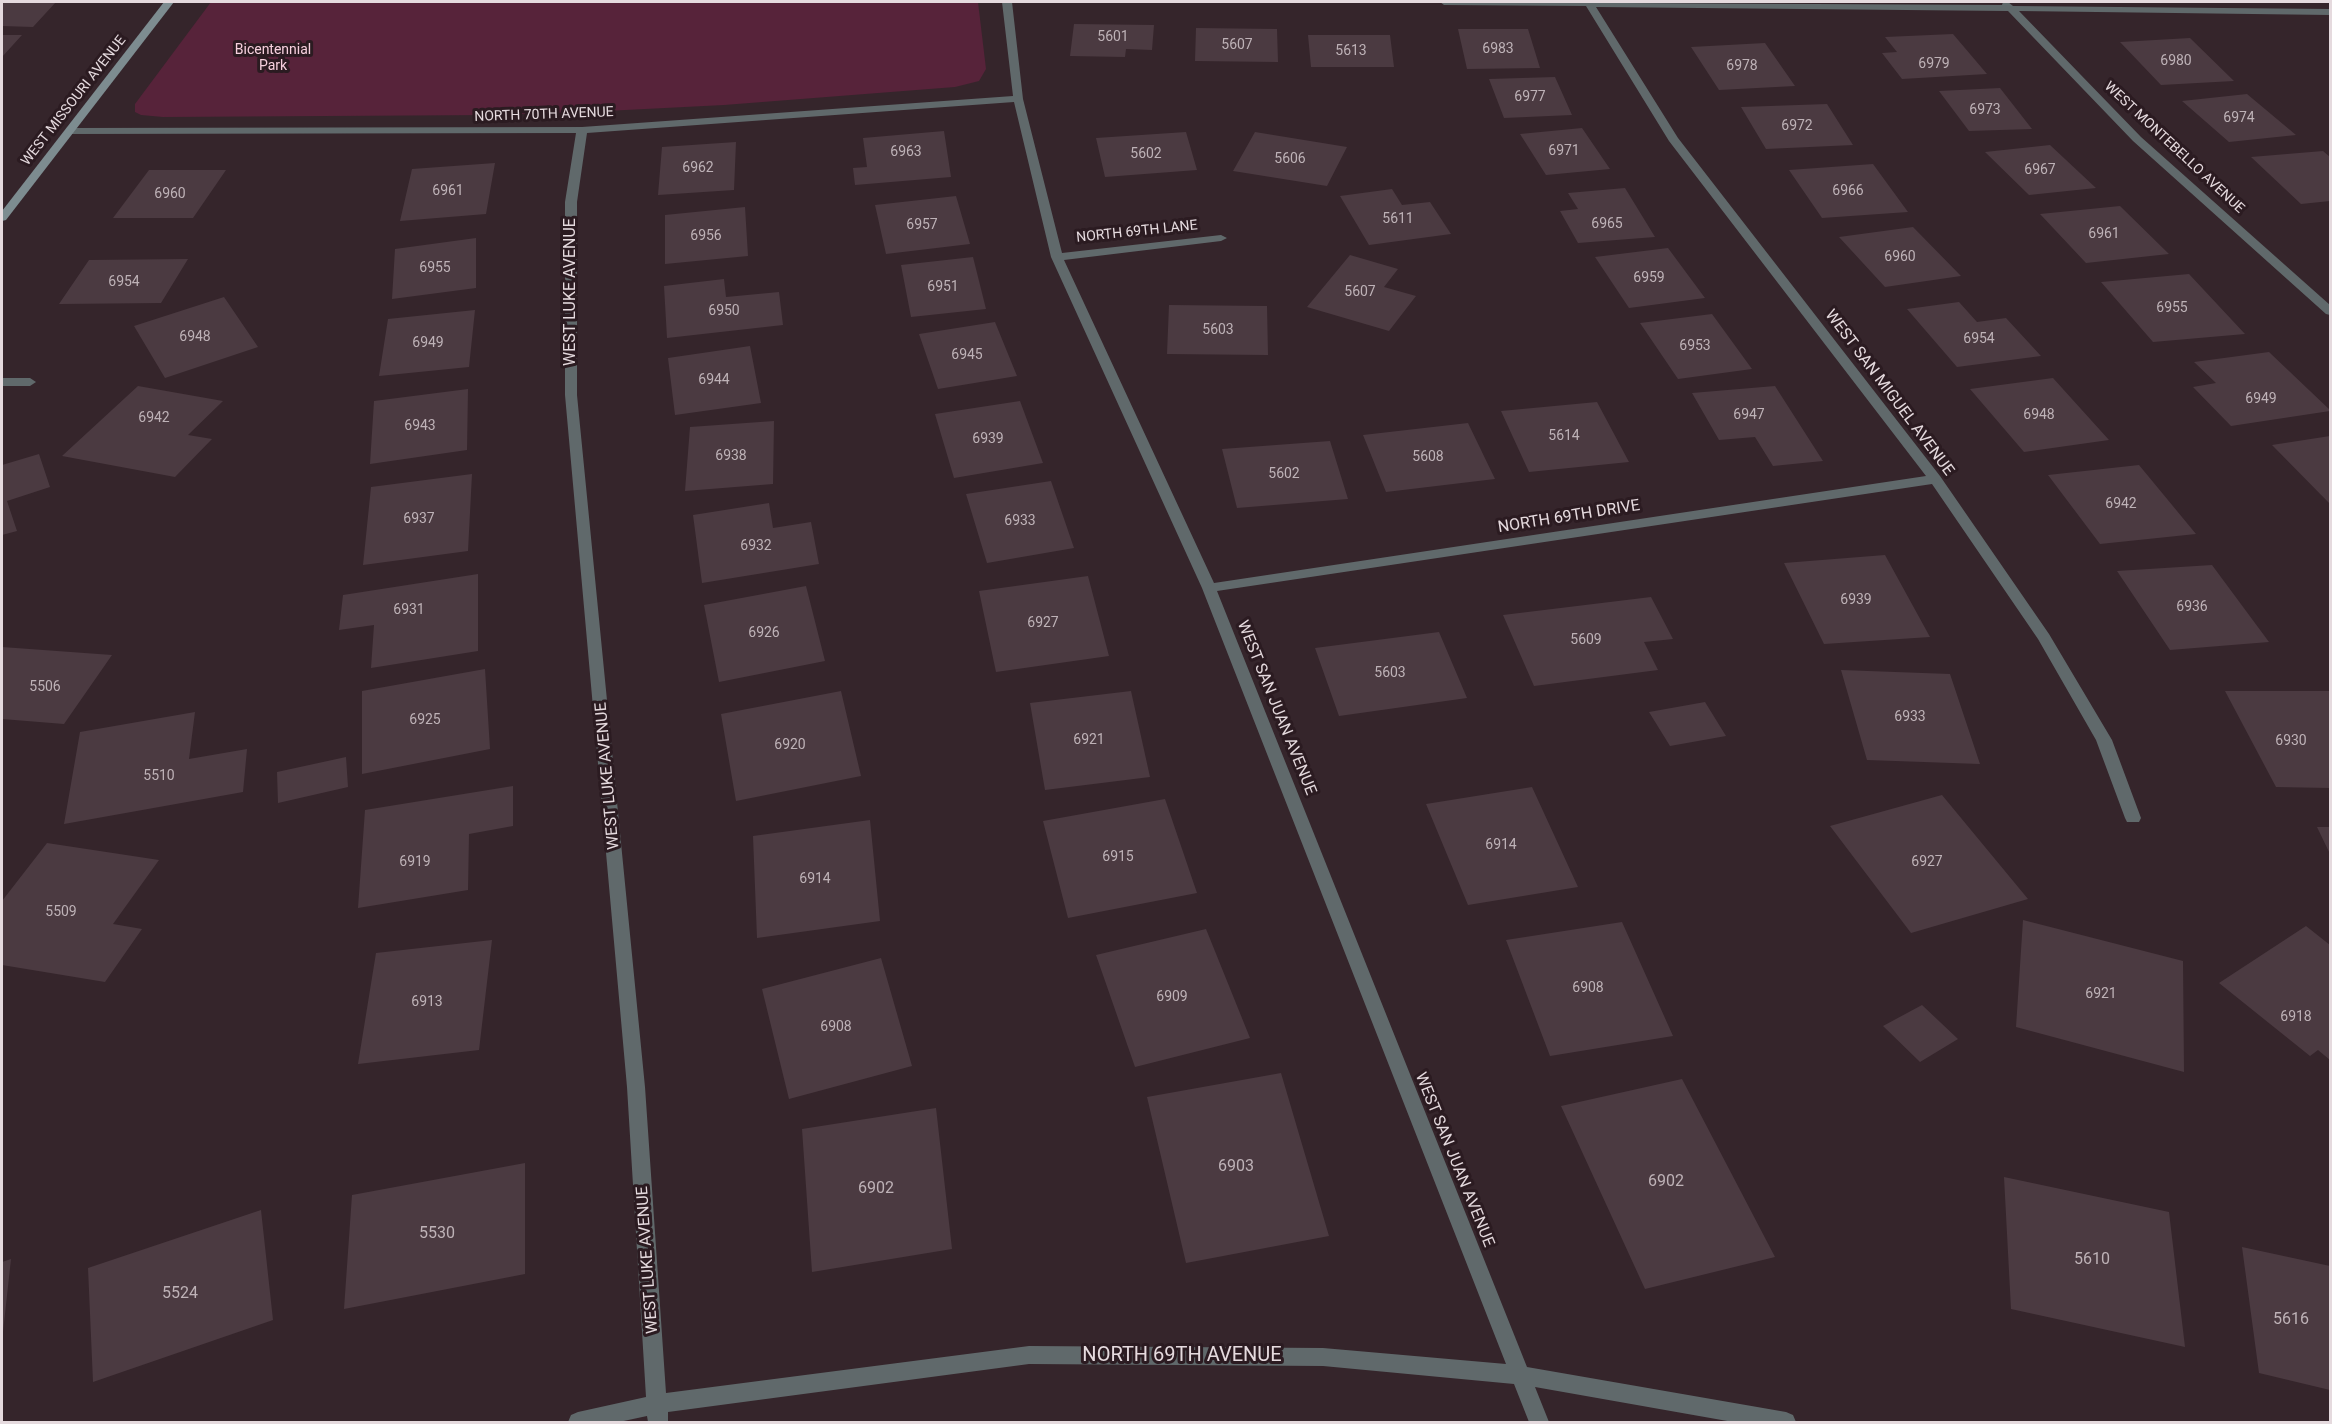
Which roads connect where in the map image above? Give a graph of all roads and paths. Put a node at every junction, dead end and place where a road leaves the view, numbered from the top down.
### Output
1 (170, 2) edge
2 (1007, 2) edge
3 (1444, 2) edge
4 (1590, 5) junction
5 (2006, 5) edge
6 (2331, 12) edge
7 (1017, 99) junction
8 (582, 130) junction
9 (69, 131) junction
10 (2, 218) edge
11 (1221, 238) dead end
12 (1057, 256) junction
13 (2331, 311) edge
14 (2, 382) edge
15 (30, 382) dead end
16 (1935, 479) junction
17 (1209, 588) junction
18 (2133, 818) dead end
19 (1519, 1375) junction
20 (657, 1413) edge
21 (578, 1422) edge
22 (1539, 1422) edge
23 (1786, 1422) edge

1 - 9 street, WEST MISSOURI AVENUE
2 - 7 street, WEST SAN JUAN AVENUE
3 - 4 street
4 - 5 street
4 - 16 street, WEST SAN MIGUEL AVENUE
5 - 6 street
5 - 13 street, WEST MONTEBELLO AVENUE
7 - 8 street, NORTH 70TH AVENUE
7 - 12 street, WEST SAN JUAN AVENUE
8 - 9 street, NORTH 70TH AVENUE
8 - 20 street, WEST LUKE AVENUE
9 - 10 street, WEST MISSOURI AVENUE
11 - 12 street, NORTH 69TH LANE
12 - 17 street, WEST SAN JUAN AVENUE
14 - 15 street
16 - 17 street, NORTH 69TH DRIVE
16 - 18 street, WEST SAN MIGUEL AVENUE
17 - 19 street, WEST SAN JUAN AVENUE
19 - 20 street, NORTH 69TH AVENUE
19 - 22 street, WEST SAN JUAN AVENUE
19 - 23 street, NORTH 69TH AVENUE
20 - 21 street, NORTH 69TH AVENUE

